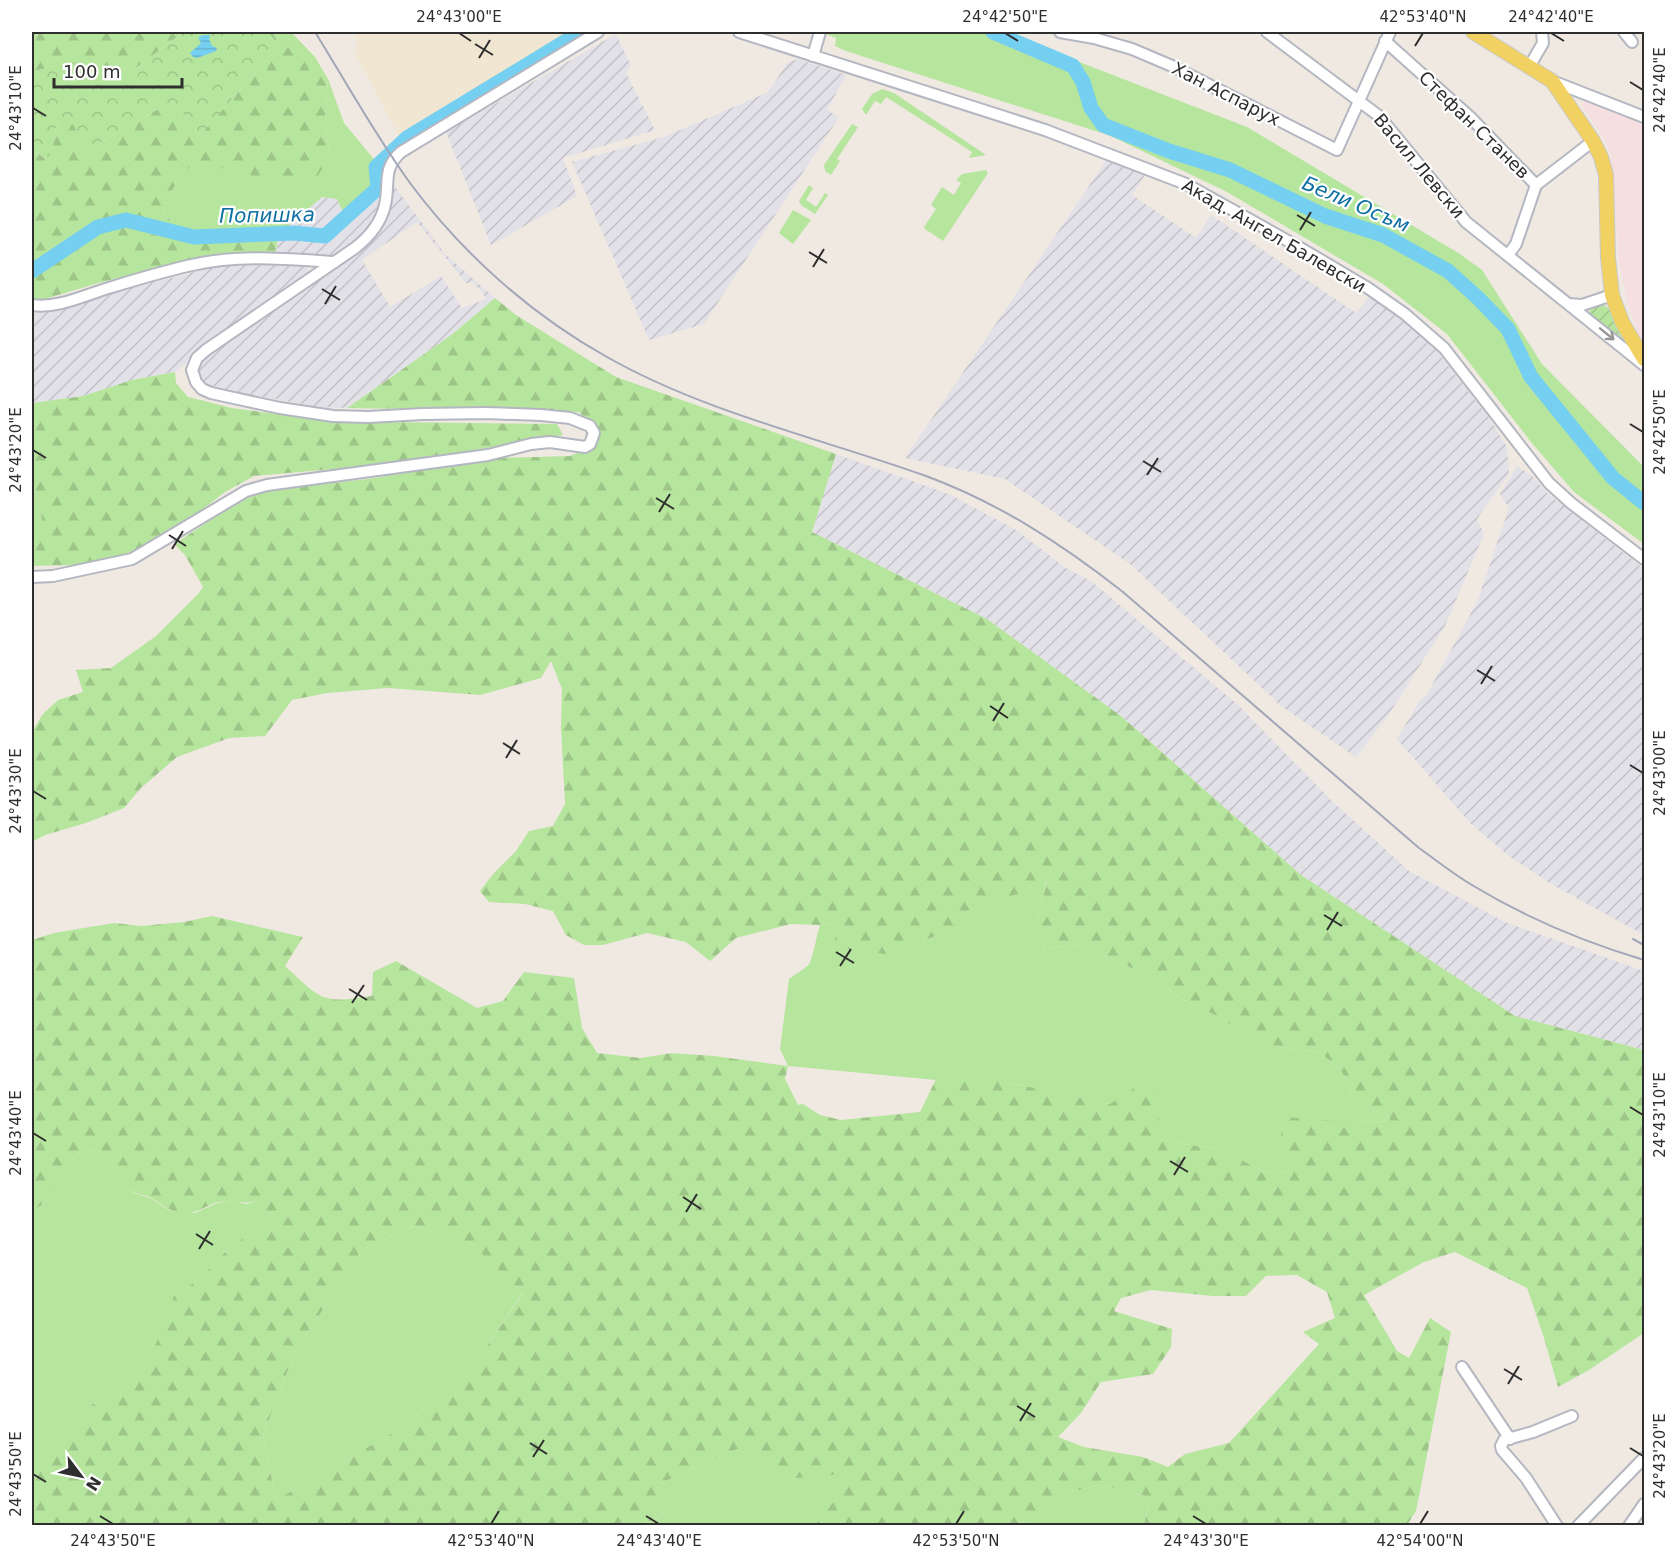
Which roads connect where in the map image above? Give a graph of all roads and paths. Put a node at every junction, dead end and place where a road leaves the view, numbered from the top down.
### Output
1 (598, 32) edge
2 (739, 32) edge
3 (820, 32) edge
4 (1060, 32) edge
5 (1267, 32) edge
6 (1473, 32) edge
7 (1542, 32) edge
8 (1624, 32) edge
9 (1387, 36) edge
10 (1632, 42) dead end
11 (813, 56) junction
12 (1529, 68) junction
13 (1552, 81) junction
14 (1590, 97) junction
15 (1360, 100) junction
16 (1573, 110) junction
17 (1644, 117) edge
18 (1593, 141) junction
19 (1536, 185) junction
20 (1508, 255) junction
21 (335, 262) junction
22 (1612, 294) junction
23 (1569, 304) junction
24 (32, 305) edge
25 (1644, 359) edge
26 (1644, 365) edge
27 (1644, 560) edge
28 (32, 577) edge
29 (1462, 1366) dead end
30 (1572, 1416) dead end
31 (1510, 1438) junction
32 (1644, 1458) edge
33 (1644, 1504) edge
34 (1557, 1526) edge
35 (1578, 1526) edge
36 (1629, 1526) edge

1 - 21 street
2 - 11 street, Акад. Ангел Балевски
3 - 11 street
4 - 15 street, Хан Аспарух
5 - 15 street, Васил Левски
6 - 12 main road
7 - 12 street
8 - 10 street
9 - 15 street
9 - 19 street, Стефан Станев
11 - 27 street, Акад. Ангел Балевски
12 - 13 main road
13 - 14 street
13 - 16 main road
14 - 16 street
14 - 17 street
15 - 20 street, Васил Левски
16 - 18 main road
18 - 19 street, Стефан Станев
18 - 22 main road
19 - 20 street
20 - 23 street, Васил Левски
21 - 24 street
21 - 28 street
22 - 23 street
22 - 25 main road
23 -> 26 street, Васил Левски
29 - 31 street
30 - 31 street
31 - 34 street
32 - 35 street
33 - 36 street

